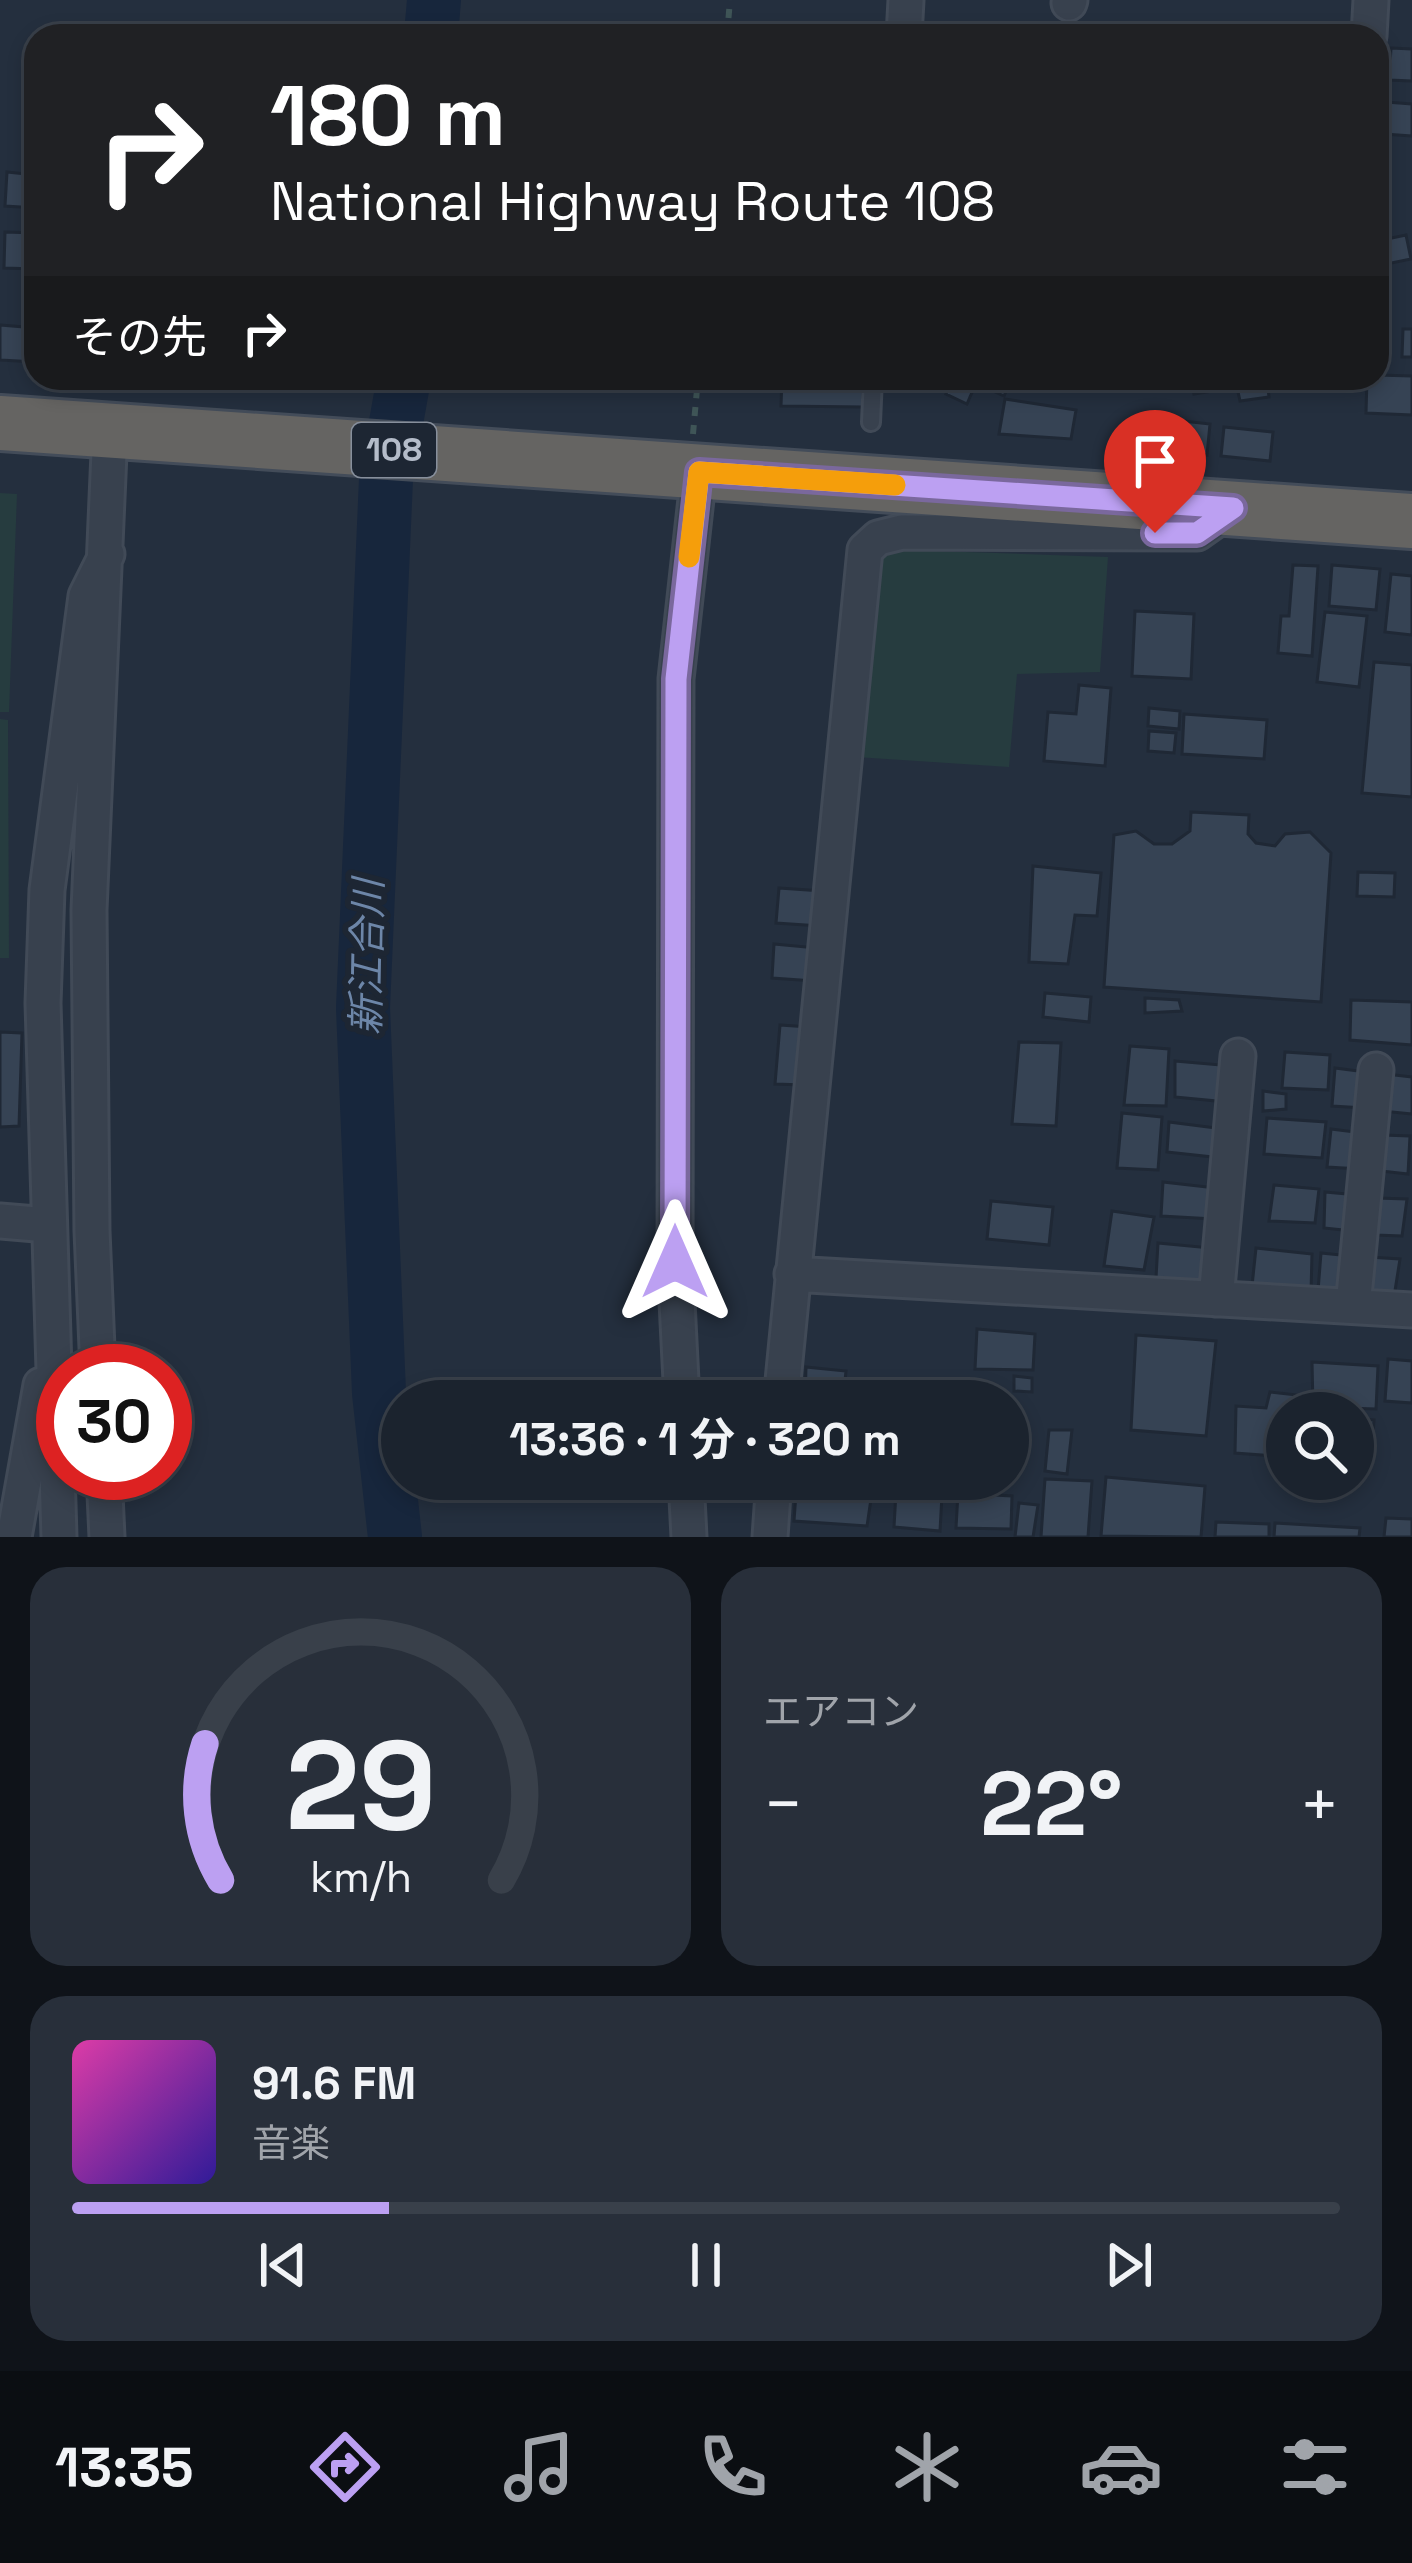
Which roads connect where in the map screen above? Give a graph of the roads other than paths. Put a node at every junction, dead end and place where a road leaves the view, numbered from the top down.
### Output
1 (872, 390) edge
2 (871, 422) dead end
3 (0, 423) edge
4 (115, 430) junction
5 (684, 471) junction
6 (1233, 508) junction
7 (1412, 521) edge
8 (107, 554) junction
9 (1238, 1056) dead end
10 (1376, 1070) dead end
11 (0, 1221) edge
12 (48, 1225) junction
13 (792, 1274) junction
14 (1216, 1299) junction
15 (1354, 1306) junction
16 (1412, 1310) edge
17 (53, 1332) junction
18 (97, 1344) edge
19 (681, 1380) edge
20 (783, 1380) edge
21 (105, 1500) edge
22 (687, 1500) edge
23 (773, 1500) edge
24 (14, 1537) edge
25 (59, 1537) edge
26 (107, 1537) edge
27 (689, 1537) edge
28 (770, 1537) edge

1 - 2 lane
3 - 4 highway, 108
4 - 5 highway, 108
4 - 8 street
5 - 6 highway, 108
5 - 19 street
6 - 7 highway, 108
6 - 13 street
8 - 12 street
8 - 18 street
9 - 14 street
10 - 15 street
11 - 12 street
12 - 17 street
13 - 14 street
13 - 20 street
14 - 15 street
15 - 16 street
17 - 24 street
17 - 25 street
21 - 26 street
22 - 27 street
23 - 28 street

